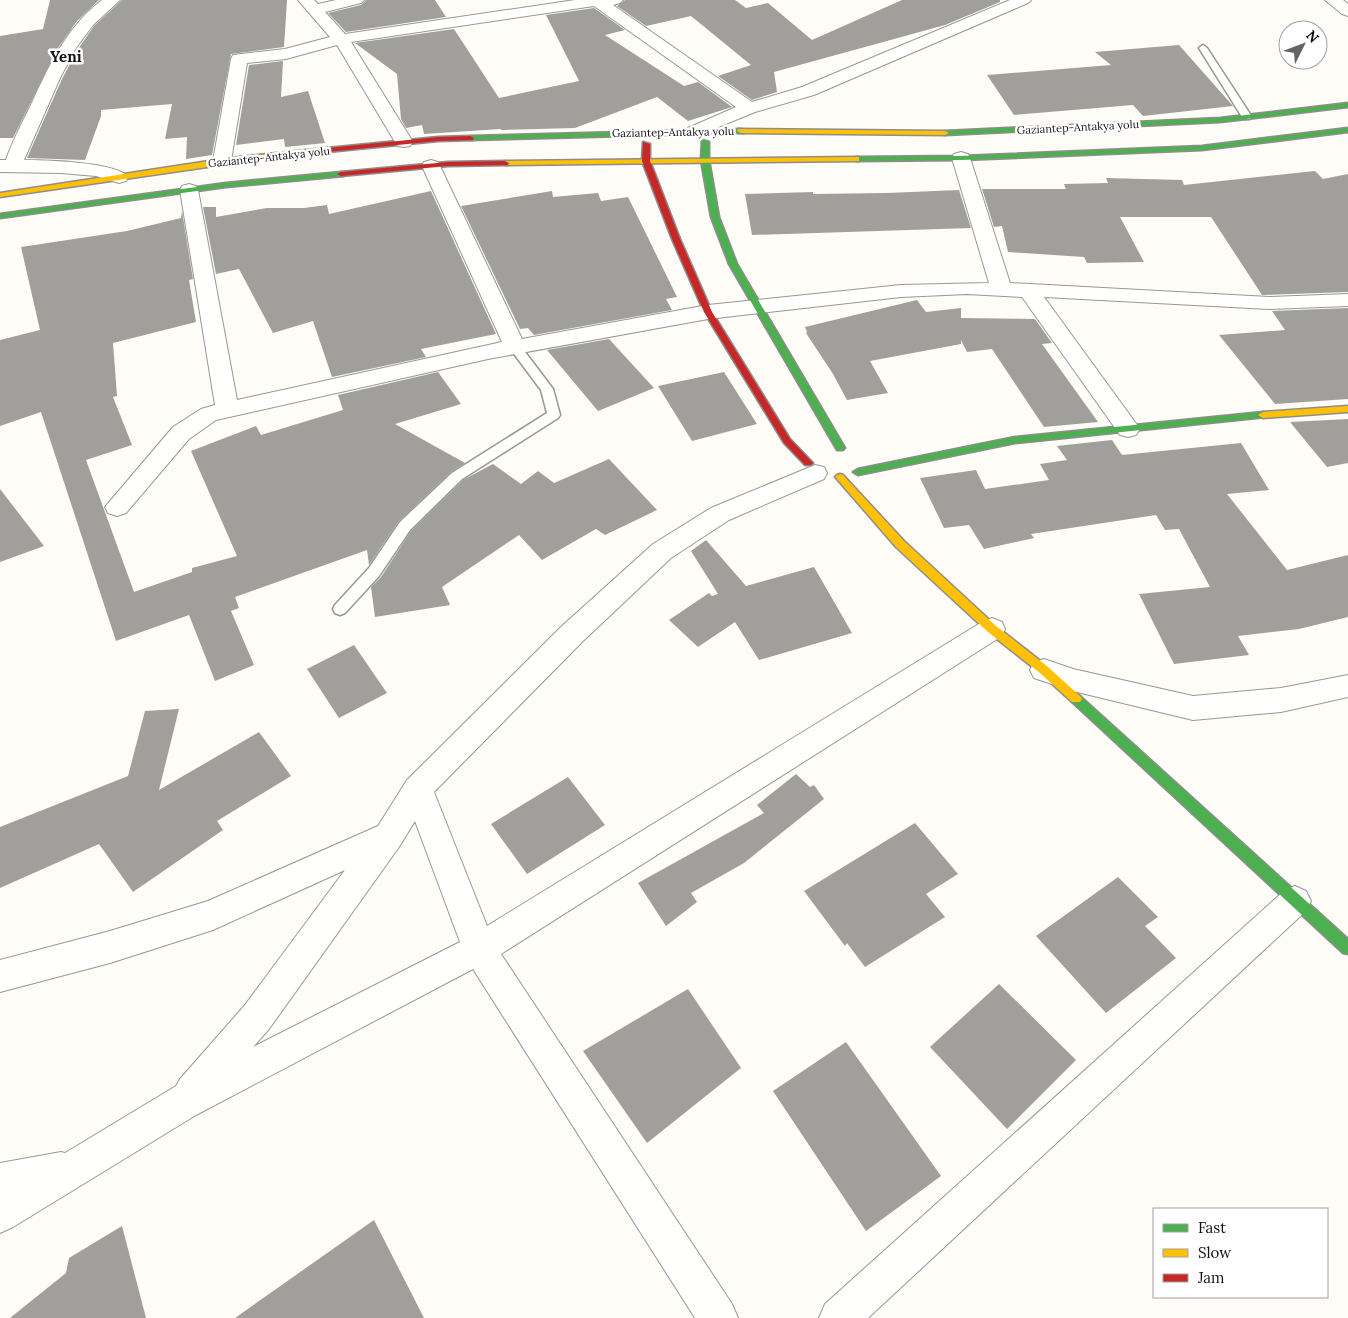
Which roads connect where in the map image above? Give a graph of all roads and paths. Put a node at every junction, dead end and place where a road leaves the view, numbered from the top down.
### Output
1 (112, 0) edge
2 (356, 0) edge
3 (615, 0) edge
4 (1023, 0) edge
5 (1333, 0) edge
6 (597, 1) edge
7 (310, 5) edge
8 (1348, 11) edge
9 (341, 39) junction
10 (1202, 48) dead end
11 (1348, 104) edge
12 (749, 108) junction
13 (1247, 117) junction
14 (1348, 130) edge
15 (699, 131) junction
16 (647, 132) junction
17 (404, 142) junction
18 (961, 158) junction
19 (7, 160) edge
20 (705, 160) junction
21 (222, 161) junction
22 (646, 161) junction
23 (431, 166) junction
24 (119, 177) junction
25 (189, 190) junction
26 (0, 195) edge
27 (0, 216) edge
28 (1002, 290) junction
29 (1029, 291) junction
30 (1348, 300) edge
31 (758, 306) junction
32 (708, 312) junction
33 (515, 347) junction
34 (227, 409) junction
35 (1348, 409) edge
36 (1128, 429) junction
37 (846, 457) junction
38 (820, 466) junction
39 (117, 507) dead end
40 (340, 609) dead end
41 (992, 629) junction
42 (1044, 670) junction
43 (1348, 686) edge
44 (418, 789) junction
45 (388, 837) junction
46 (1295, 901) junction
47 (1348, 948) edge
48 (479, 949) junction
49 (0, 976) edge
50 (183, 1102) junction
51 (80, 1166) junction
52 (0, 1182) edge
53 (0, 1214) edge
54 (718, 1318) edge
55 (839, 1318) edge

1 - 19 street
2 - 7 street
3 - 6 street
4 - 12 street
5 - 8 street
6 - 9 street
6 - 12 street
7 - 9 street
9 - 17 street
9 - 21 street
10 - 13 lane
11 - 13 main road, Gaziantep-Antakya yolu
12 - 15 street
13 - 15 main road, Gaziantep-Antakya yolu
14 - 18 main road, Gaziantep-Antakya yolu
15 - 16 main road, Gaziantep-Antakya yolu
15 - 20 main road
16 - 17 main road, Gaziantep-Antakya yolu
16 - 22 main road
17 - 21 main road, Gaziantep-Antakya yolu
18 - 20 main road, Gaziantep-Antakya yolu
18 - 28 street
19 - 24 street
20 - 22 main road, Gaziantep-Antakya yolu
20 - 31 main road
21 - 24 main road, Gaziantep-Antakya yolu
22 - 23 main road, Gaziantep-Antakya yolu
22 - 32 main road
23 - 25 main road, Gaziantep-Antakya yolu
23 - 33 street
24 - 26 main road, Gaziantep-Antakya yolu
25 - 27 main road, Gaziantep-Antakya yolu
25 - 34 street
28 - 29 street
28 - 31 street
29 - 30 street
29 - 36 street
31 - 32 street
31 - 37 main road
32 - 33 street
32 - 38 main road
33 - 34 street
33 - 40 lane
34 - 39 street
35 - 36 main road
36 - 37 main road
37 - 38 main road
38 - 41 main road
38 - 44 street
41 - 42 main road
41 - 48 street
42 - 43 street
42 - 46 main road
44 - 45 street
44 - 48 street
45 - 49 street
45 - 50 street
46 - 47 main road
46 - 55 street
48 - 50 street
48 - 54 street
50 - 51 street
51 - 52 street
51 - 53 street

